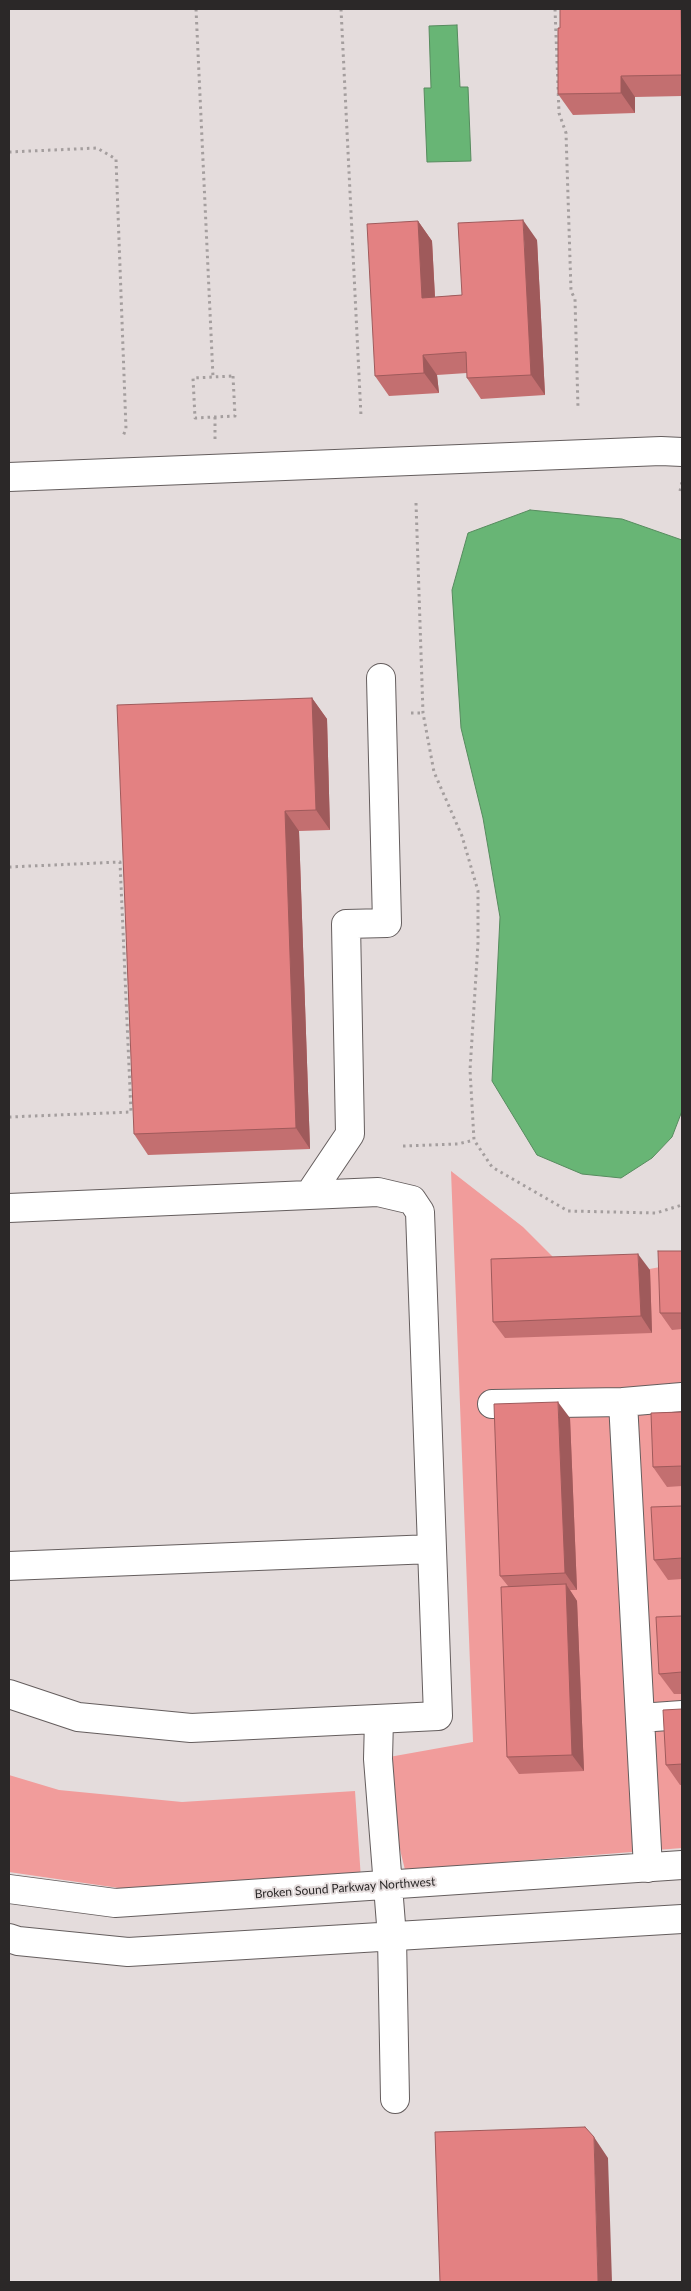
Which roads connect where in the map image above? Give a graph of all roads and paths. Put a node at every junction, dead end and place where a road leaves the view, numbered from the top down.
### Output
1 (196, 9) edge
2 (341, 9) edge
3 (555, 9) edge
4 (9, 152) edge
5 (213, 377) junction
6 (578, 408) dead end
7 (361, 416) dead end
8 (123, 436) dead end
9 (682, 452) edge
10 (9, 477) edge
11 (416, 503) dead end
12 (381, 678) dead end
13 (9, 867) edge
14 (9, 1117) edge
15 (474, 1140) junction
16 (403, 1146) dead end
17 (308, 1195) junction
18 (682, 1205) edge
19 (9, 1208) edge
20 (682, 1397) edge
21 (623, 1402) junction
22 (492, 1404) edge
23 (432, 1549) junction
24 (9, 1566) edge
25 (9, 1694) edge
26 (682, 1716) edge
27 (640, 1718) junction
28 (379, 1719) junction
29 (682, 1865) edge
30 (648, 1868) junction
31 (388, 1886) junction
32 (9, 1889) edge
33 (682, 1919) edge
34 (392, 1937) junction
35 (9, 1938) edge
36 (395, 2099) dead end

1 - 5 path
2 - 7 path
3 - 6 path
4 - 8 path
5 - 5 path
9 - 10 street
11 - 15 path
12 - 17 street
13 - 14 path
15 - 16 path
15 - 18 path
17 - 19 street
17 - 23 street
20 - 21 street
21 - 22 street
21 - 27 street
23 - 24 street
23 - 28 street
25 - 28 street
26 - 27 street
27 - 30 street
28 - 31 street
29 - 30 street, Broken Sound Parkway Northwest
30 - 31 street, Broken Sound Parkway Northwest
31 - 32 street, Broken Sound Parkway Northwest
31 - 34 street
33 - 34 street
34 - 35 street
34 - 36 street

